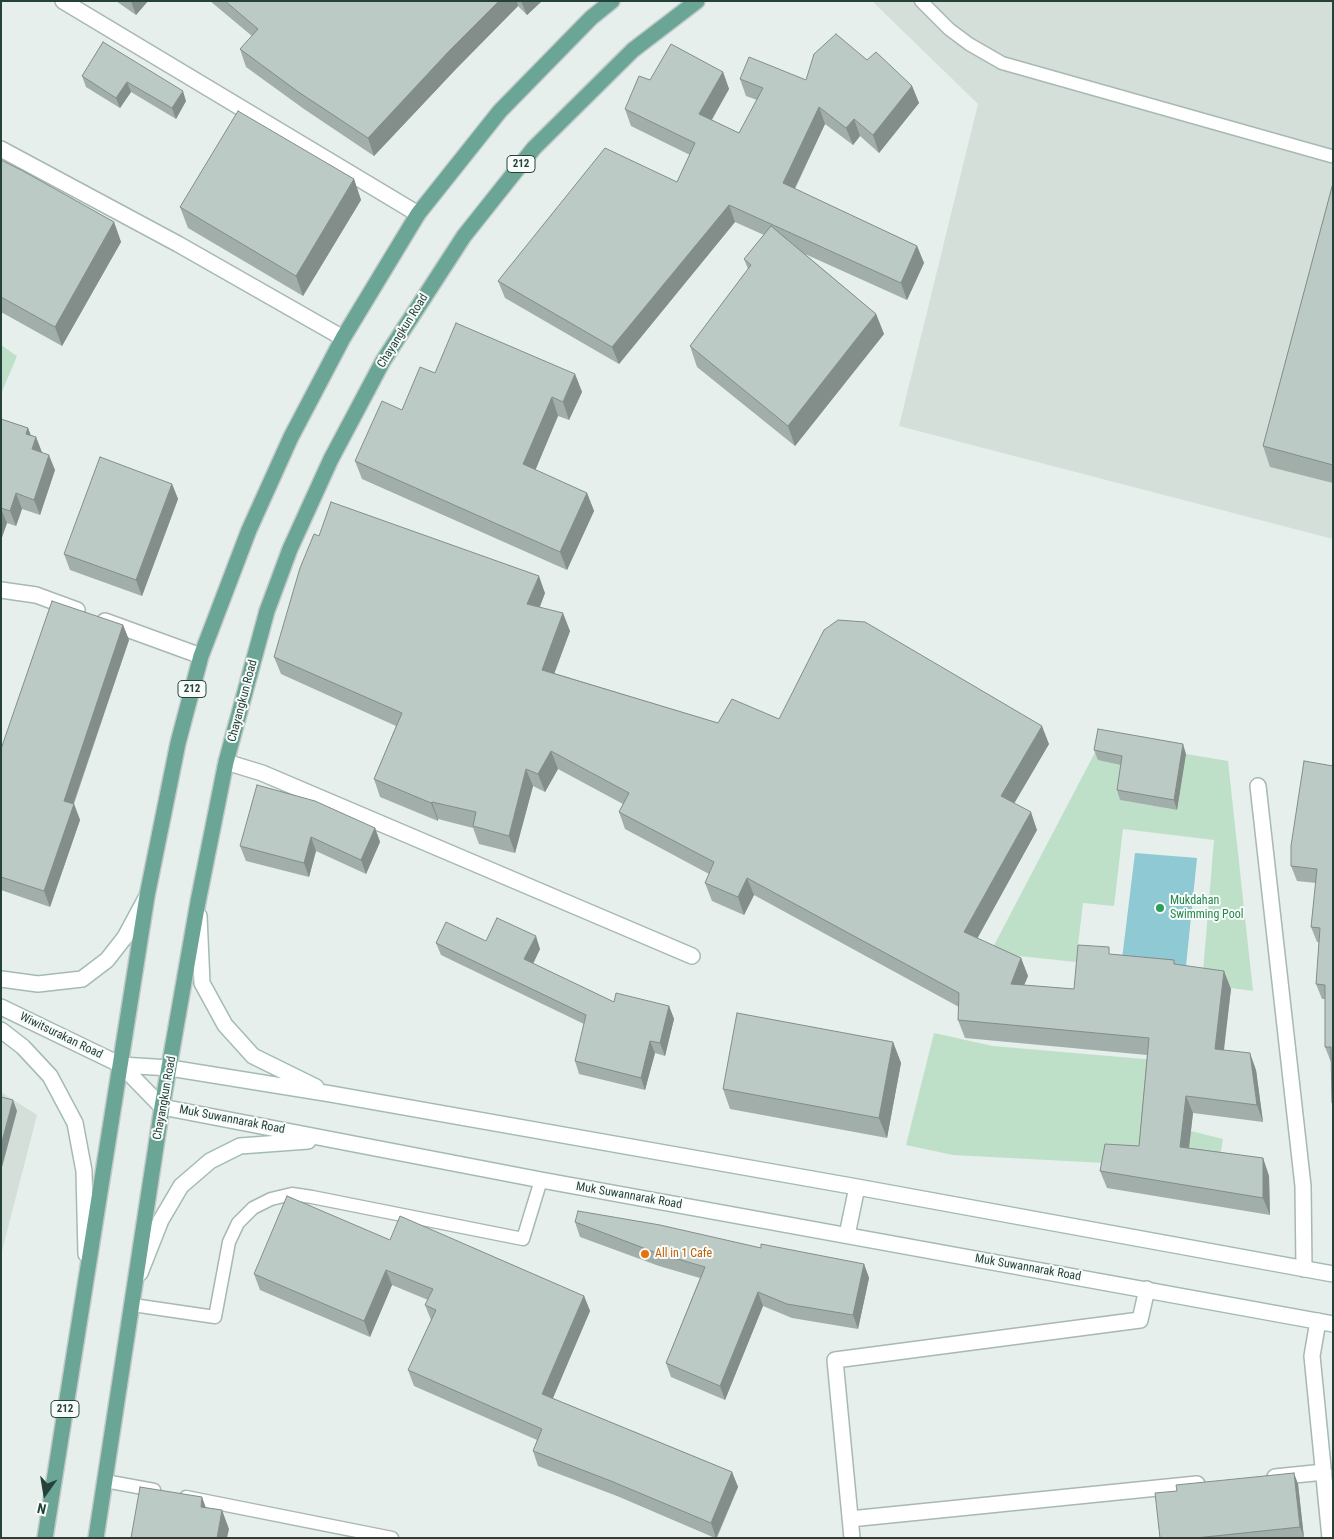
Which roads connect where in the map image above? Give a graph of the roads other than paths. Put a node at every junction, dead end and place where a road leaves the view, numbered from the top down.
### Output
1 (63, 1) edge
2 (612, 1) edge
3 (697, 1) edge
4 (921, 1) edge
5 (1, 149) edge
6 (1331, 156) dead end
7 (418, 214) junction
8 (343, 338) junction
9 (1, 590) edge
10 (201, 656) junction
11 (226, 762) junction
12 (1258, 786) dead end
13 (147, 896) junction
14 (198, 902) junction
15 (692, 956) dead end
16 (1, 979) edge
17 (1, 1007) edge
18 (1, 1030) edge
19 (120, 1065) junction
20 (170, 1068) junction
21 (331, 1094) junction
22 (162, 1107) junction
23 (329, 1140) junction
24 (541, 1180) junction
25 (857, 1187) junction
26 (847, 1235) junction
27 (1304, 1269) junction
28 (1333, 1274) edge
29 (86, 1280) junction
30 (136, 1282) junction
31 (1147, 1289) junction
32 (133, 1305) junction
33 (1318, 1321) junction
34 (1333, 1324) edge
35 (1324, 1472) junction
36 (1265, 1478) edge
37 (105, 1480) junction
38 (1215, 1483) edge
39 (850, 1519) junction
40 (45, 1538) edge
41 (96, 1538) edge
42 (392, 1538) edge
43 (852, 1538) edge
44 (1330, 1538) edge

1 - 7 main road
2 - 7 main road, 212
3 - 11 main road, Chayangkun Road / 212
4 - 6 lane
5 - 8 main road
7 - 8 main road, 212
8 - 10 main road, 212
9 - 10 main road
10 - 13 main road, 212
11 - 14 main road, Chayangkun Road / 212
11 - 15 main road
12 - 27 main road
13 - 16 main road
13 - 19 main road, 212
14 - 20 main road, Chayangkun Road / 212
14 - 21 main road
17 - 19 main road, Wiwitsurakan Road
18 - 29 main road
19 - 20 main road
19 - 22 main road, Muk Suwannarak Road
19 - 29 main road, 212
20 - 21 main road
20 - 22 main road, Chayangkun Road / 212
21 - 25 main road
22 - 23 main road, Muk Suwannarak Road
22 - 30 main road, Chayangkun Road / 212
23 - 24 main road, Muk Suwannarak Road
23 - 30 main road
24 - 26 main road, Muk Suwannarak Road
24 - 32 lane
25 - 26 main road
25 - 27 main road
26 - 31 main road, Muk Suwannarak Road
27 - 28 main road
29 - 40 main road, 212
30 - 32 main road, Chayangkun Road / 212
31 - 33 main road, Muk Suwannarak Road
31 - 39 main road
32 - 37 main road, Chayangkun Road / 212
33 - 34 main road, Muk Suwannarak Road
33 - 35 main road
35 - 36 main road
35 - 44 main road
37 - 41 main road, Chayangkun Road / 212
37 - 42 lane
38 - 39 main road
39 - 43 main road

